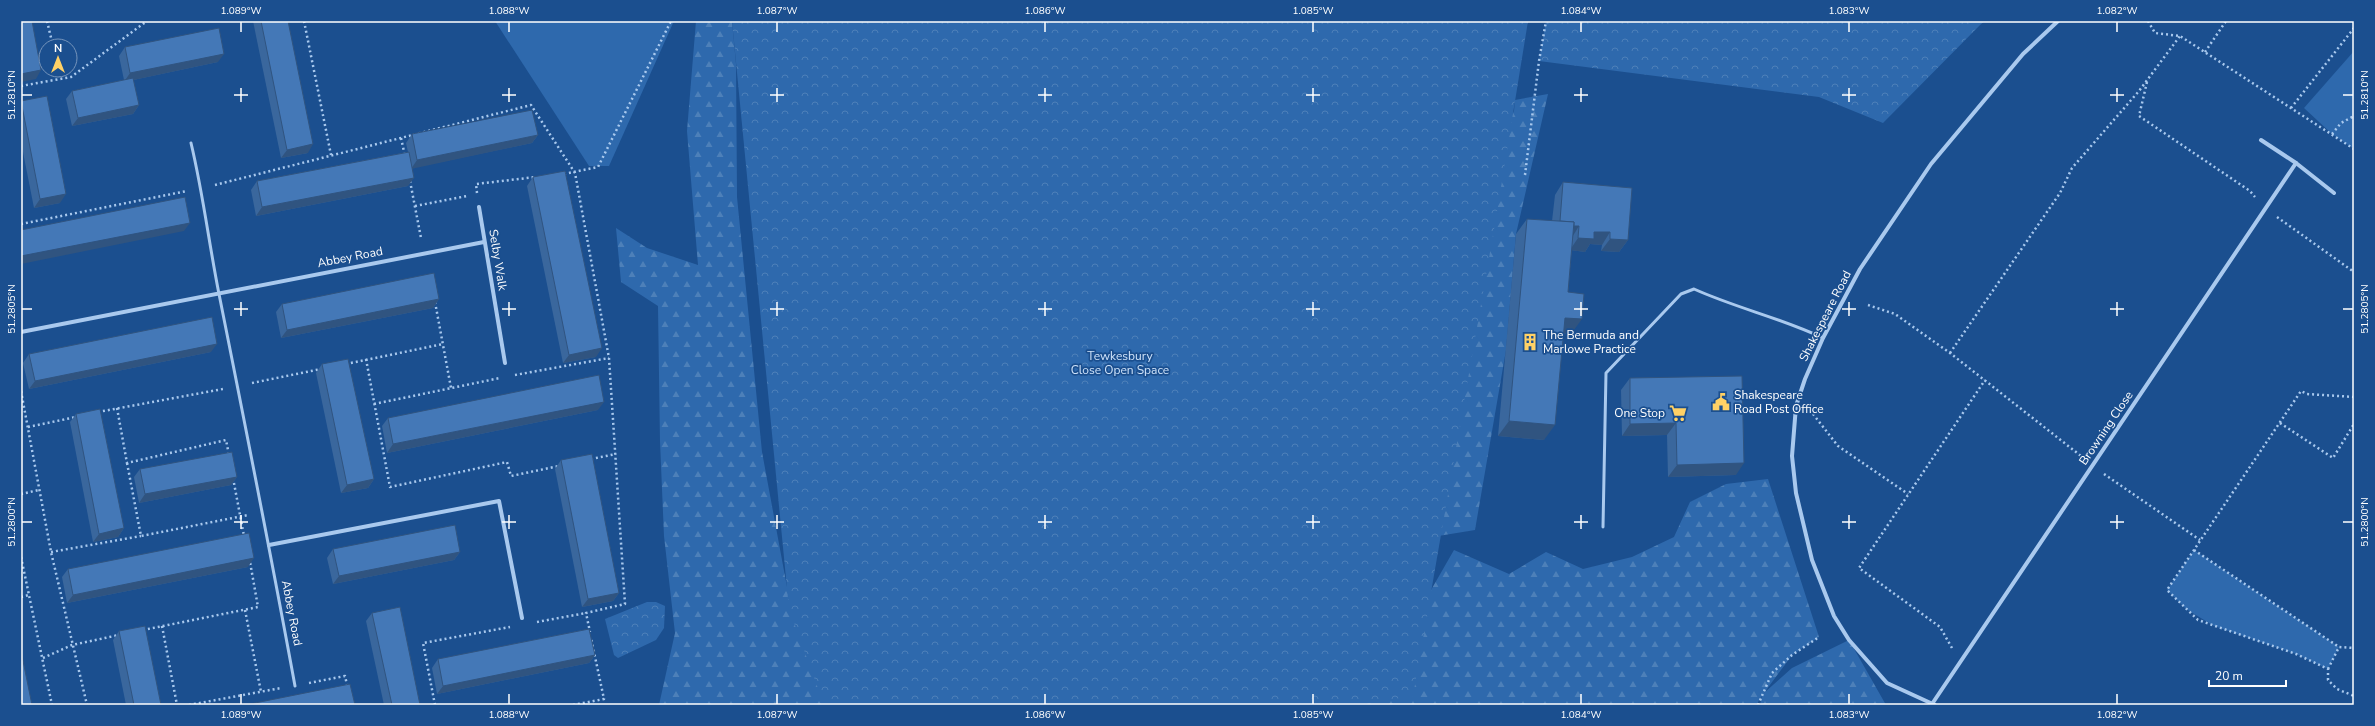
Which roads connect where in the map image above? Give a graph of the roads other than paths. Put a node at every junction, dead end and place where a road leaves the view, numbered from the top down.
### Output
1 (2058, 21) edge
2 (2260, 140) dead end
3 (191, 143) dead end
4 (2296, 163) junction
5 (2334, 193) dead end
6 (479, 207) road end
7 (484, 242) junction
8 (219, 293) junction
9 (21, 332) edge
10 (1823, 338) junction
11 (505, 363) dead end
12 (1603, 527) dead end
13 (269, 545) junction
14 (522, 618) dead end
15 (296, 686) dead end
16 (1934, 704) edge

1 - 10 street, Shakespeare Road
2 - 4 street
3 - 8 lane, Abbey Road
4 - 5 street
4 - 16 street, Browning Close
6 - 7 street, Selby Walk
7 - 8 street, Abbey Road
7 - 11 street, Selby Walk
8 - 9 street, Abbey Road
8 - 13 lane, Abbey Road
10 - 12 lane
10 - 16 street, Shakespeare Road
13 - 14 street
13 - 15 lane, Abbey Road

